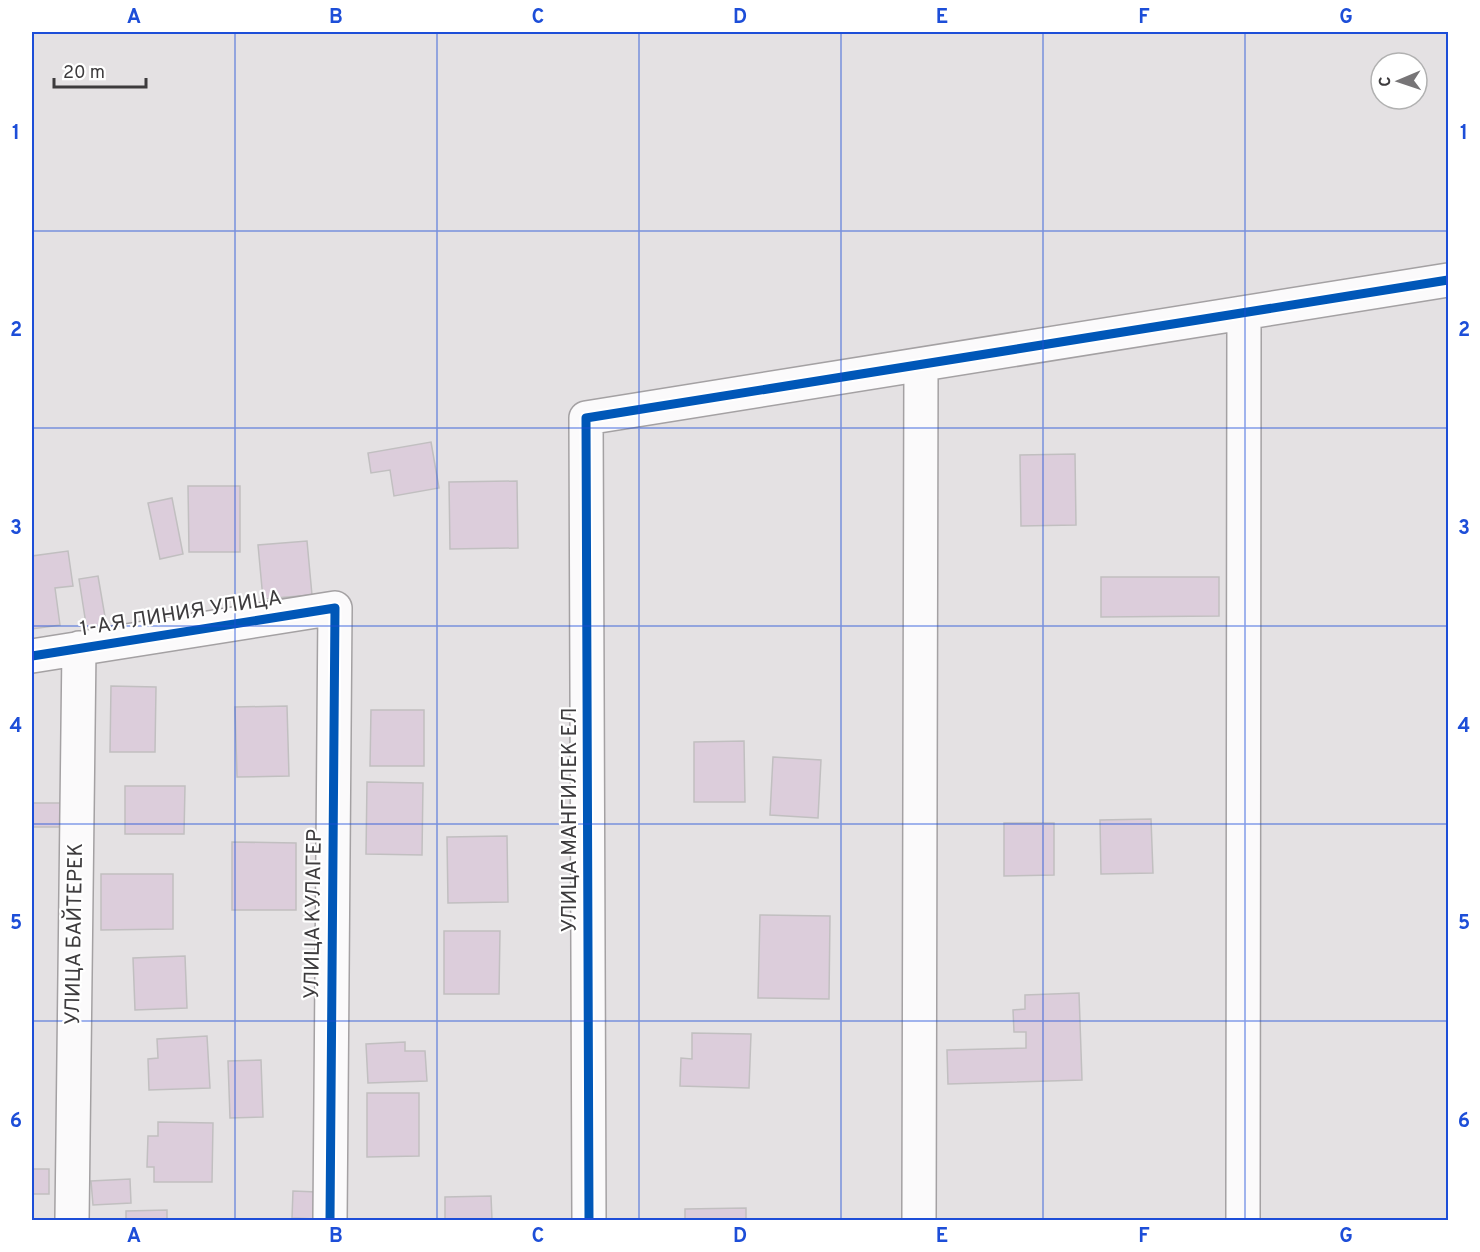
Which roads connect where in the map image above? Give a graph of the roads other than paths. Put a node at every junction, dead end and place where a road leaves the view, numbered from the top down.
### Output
1 (1449, 280) edge
2 (1244, 313) junction
3 (921, 365) junction
4 (335, 608) joint
5 (79, 648) junction
6 (32, 656) edge
7 (72, 1221) edge
8 (330, 1221) edge
9 (589, 1221) edge
10 (919, 1221) edge
11 (1243, 1221) edge

1 - 2 street
2 - 3 street
2 - 11 street
3 - 9 street, УЛИЦА МАНГИЛЕК ЕЛ
3 - 10 street
4 - 5 street, 1-АЯ ЛИНИЯ УЛИЦА
4 - 8 street, УЛИЦА КУЛАГЕР
5 - 6 street, 1-АЯ ЛИНИЯ УЛИЦА
5 - 7 street, УЛИЦА БАЙТЕРЕК

